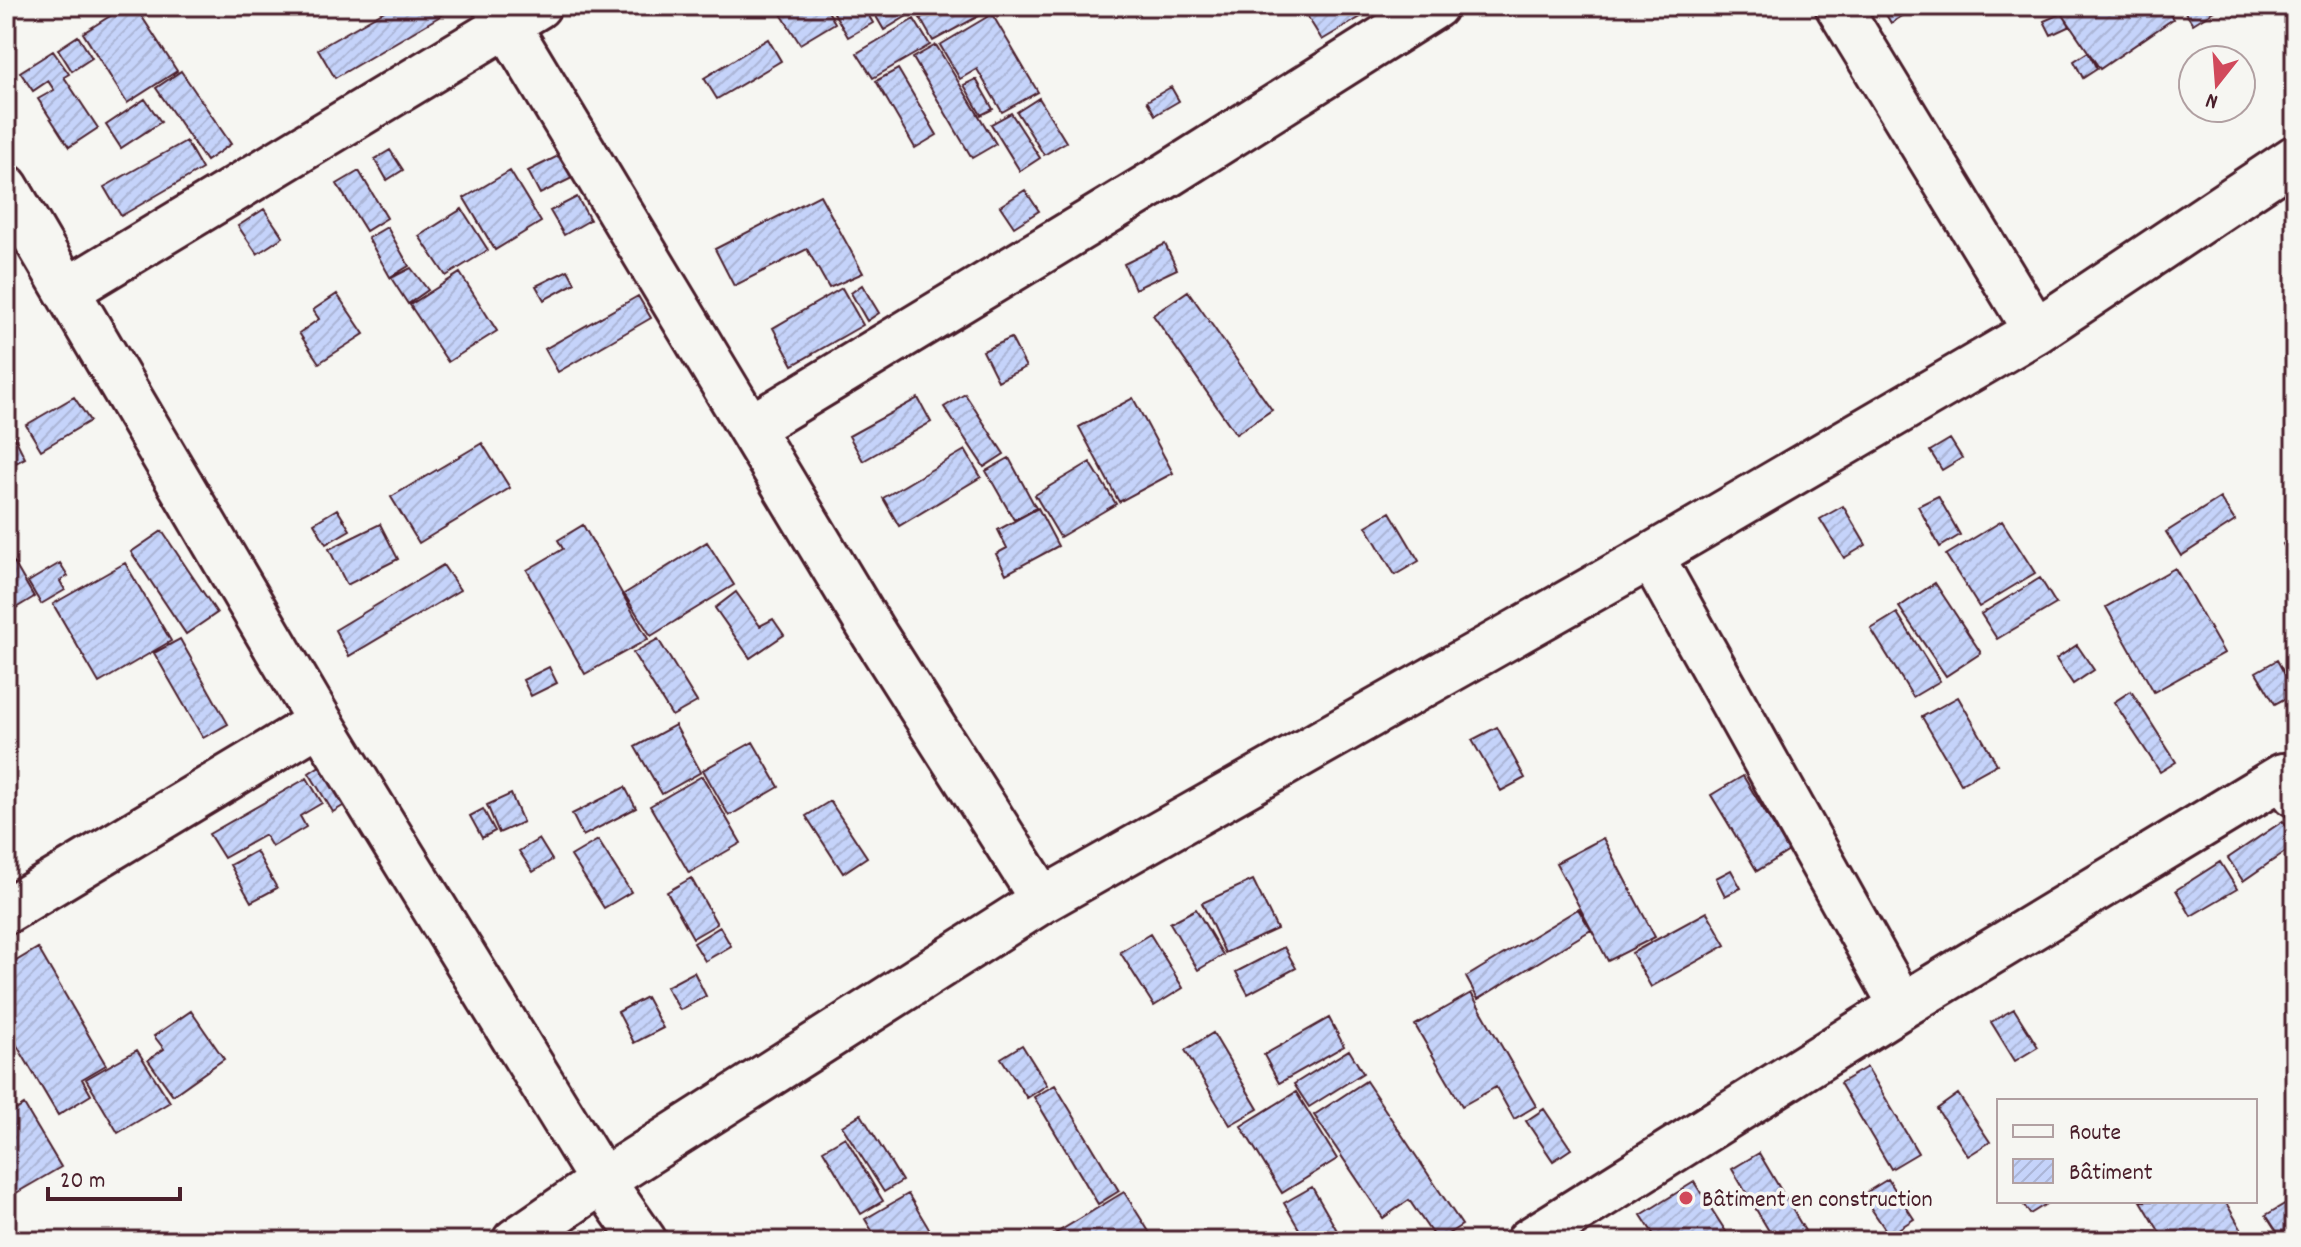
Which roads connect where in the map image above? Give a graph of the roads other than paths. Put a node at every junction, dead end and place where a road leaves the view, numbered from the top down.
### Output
1 (1435, 6) edge
2 (1838, 6) edge
3 (514, 13) edge
4 (2295, 158) edge
5 (6, 187) edge
6 (68, 290) junction
7 (2036, 331) junction
8 (750, 428) junction
9 (1651, 556) junction
10 (320, 722) junction
11 (2291, 779) edge
12 (1043, 900) junction
13 (6, 911) edge
14 (1902, 1006) junction
15 (602, 1181) junction
16 (515, 1241) edge
17 (644, 1241) edge
18 (1529, 1241) edge

1 - 8 street
2 - 7 street
3 - 6 street
3 - 8 street
4 - 7 street
5 - 6 street
6 - 10 street
7 - 9 street
8 - 12 street
9 - 12 street
9 - 14 street
10 - 13 street
10 - 15 street
11 - 14 street
12 - 15 street
14 - 18 street
15 - 16 street
15 - 17 street

